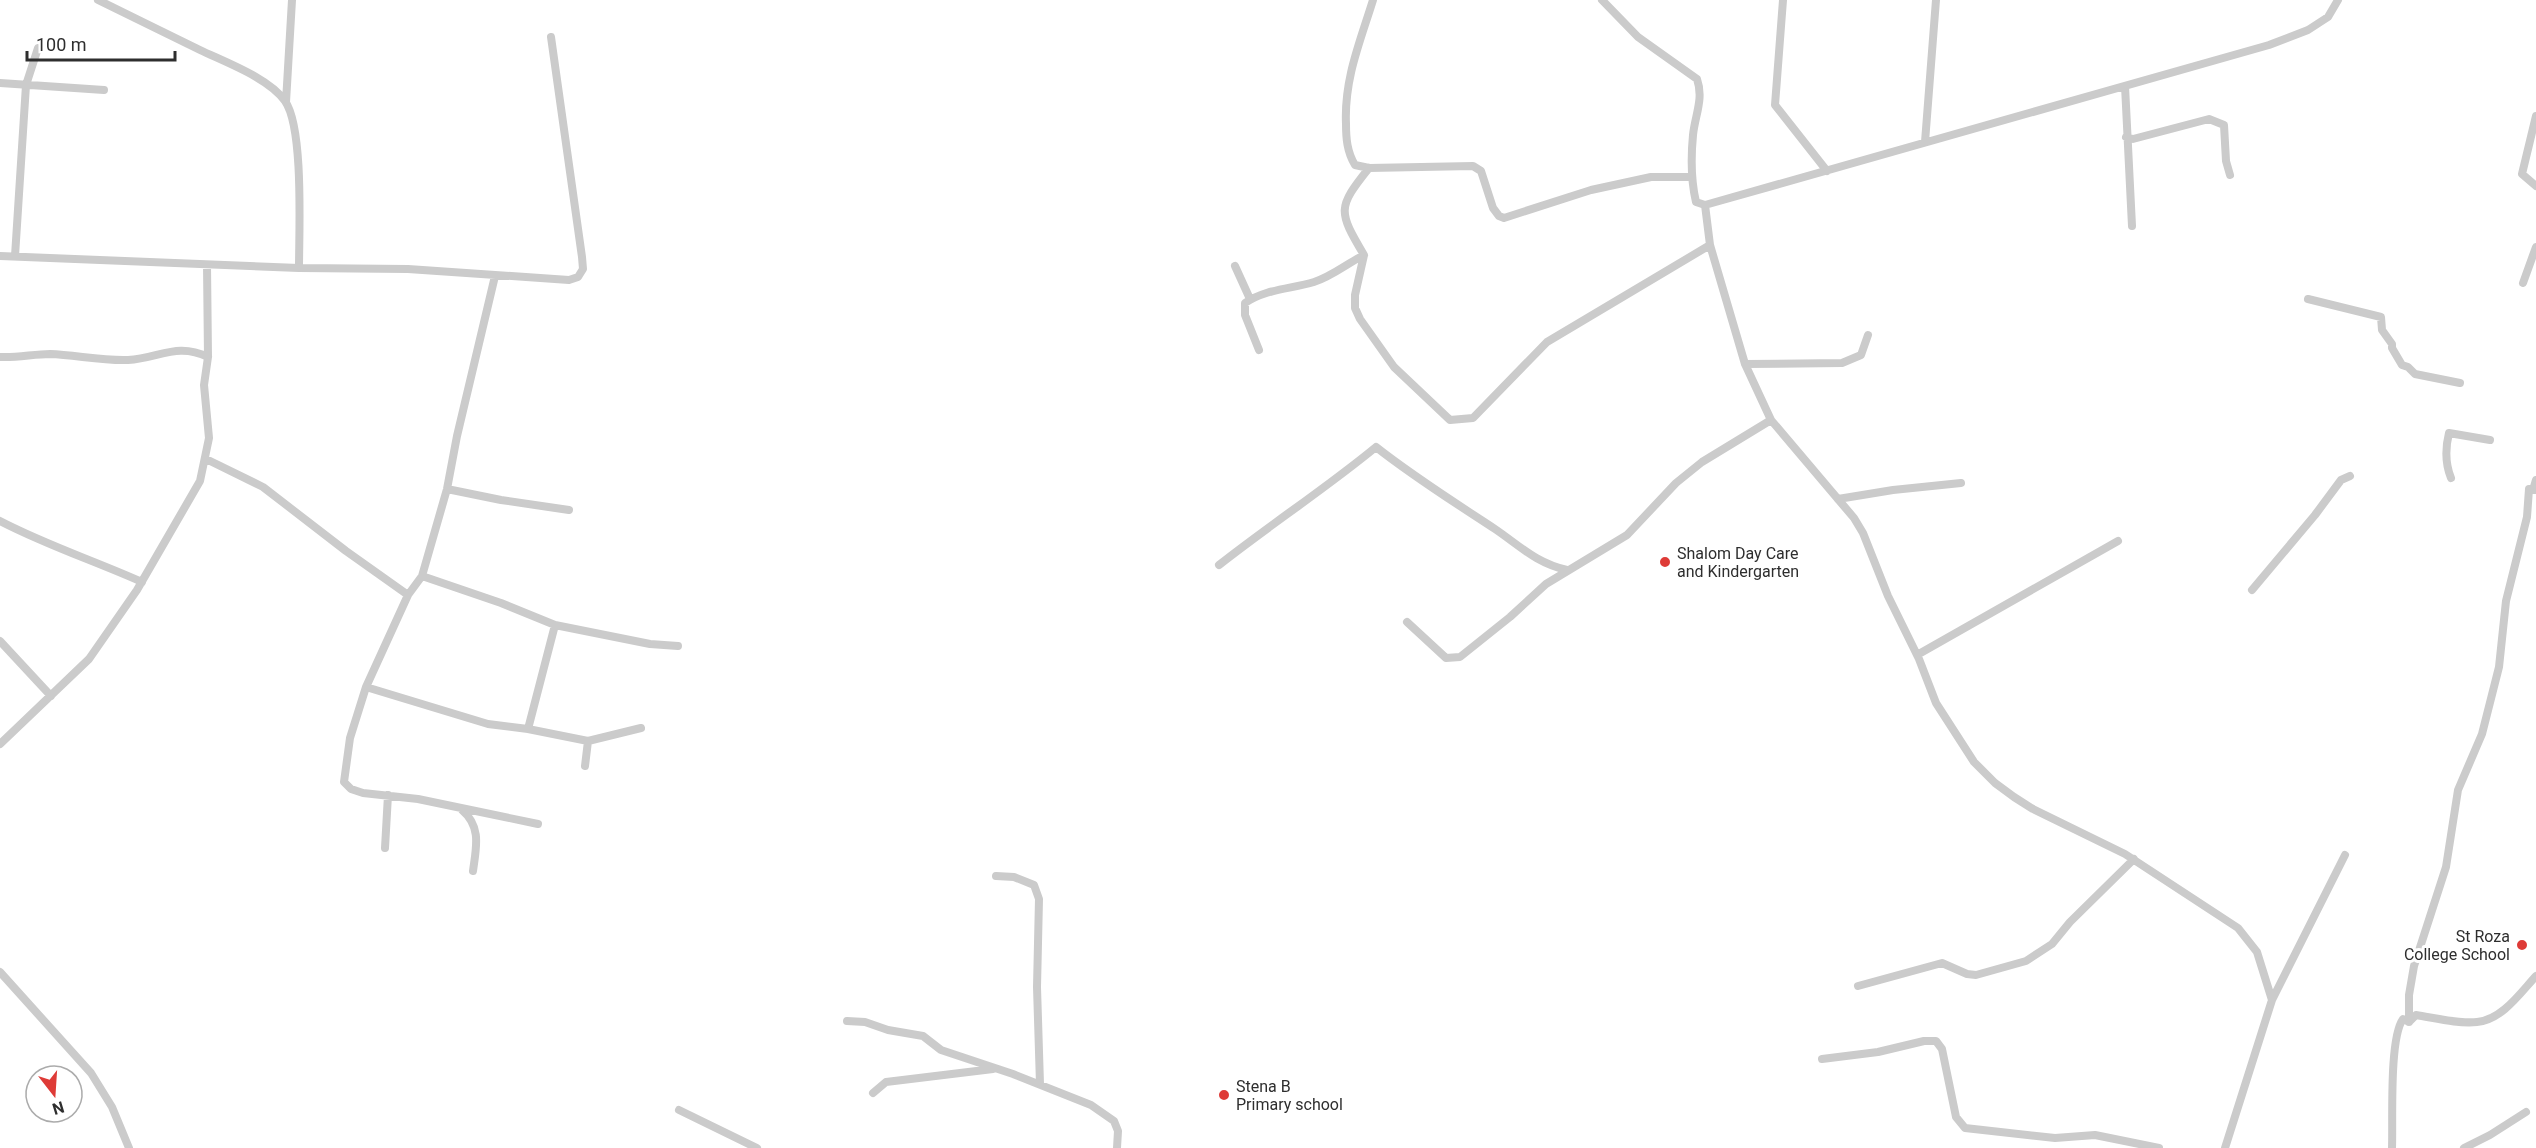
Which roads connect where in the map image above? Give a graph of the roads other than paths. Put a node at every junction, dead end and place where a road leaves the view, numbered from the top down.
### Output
1 (98, 0) edge
2 (292, 0) edge
3 (1373, 0) edge
4 (1602, 0) edge
5 (1784, 0) edge
6 (1936, 0) edge
7 (2338, 0) edge
8 (551, 37) dead end
9 (38, 48) dead end
10 (0, 83) edge
11 (27, 85) junction
12 (2125, 86) junction
13 (104, 90) dead end
14 (286, 102) junction
15 (2536, 116) edge
16 (2126, 137) junction
17 (1925, 142) junction
18 (1369, 168) junction
19 (1827, 171) junction
20 (2230, 175) dead end
21 (1692, 177) junction
22 (2536, 186) edge
23 (1705, 205) junction
24 (2132, 226) dead end
25 (1710, 245) junction
26 (2536, 248) edge
27 (1364, 255) junction
28 (0, 256) edge
29 (15, 256) junction
30 (207, 265) junction
31 (1235, 266) dead end
32 (299, 268) junction
33 (495, 276) junction
34 (2523, 283) dead end
35 (1250, 299) junction
36 (2308, 299) dead end
37 (1868, 335) dead end
38 (1259, 350) dead end
39 (0, 357) edge
40 (208, 357) junction
41 (1745, 364) junction
42 (2460, 383) dead end
43 (1770, 420) junction
44 (2490, 441) dead end
45 (206, 459) junction
46 (2350, 476) dead end
47 (2451, 478) dead end
48 (2536, 480) edge
49 (1961, 483) dead end
50 (447, 489) junction
51 (2535, 490) edge
52 (1838, 499) junction
53 (569, 510) dead end
54 (0, 521) edge
55 (2118, 541) dead end
56 (1219, 565) dead end
57 (1567, 570) junction
58 (422, 576) junction
59 (142, 582) junction
60 (2252, 590) dead end
61 (408, 595) junction
62 (1407, 622) dead end
63 (555, 625) junction
64 (0, 641) edge
65 (678, 646) dead end
66 (1917, 655) junction
67 (366, 687) junction
68 (51, 696) junction
69 (641, 728) dead end
70 (528, 729) junction
71 (588, 741) junction
72 (0, 744) edge
73 (585, 766) dead end
74 (387, 795) junction
75 (462, 809) junction
76 (538, 824) dead end
77 (386, 848) dead end
78 (2344, 855) dead end
79 (2134, 859) junction
80 (473, 872) dead end
81 (996, 876) dead end
82 (0, 972) edge
83 (2536, 976) edge
84 (1857, 986) dead end
85 (2272, 1000) junction
86 (847, 1021) dead end
87 (2409, 1022) junction
88 (1822, 1059) dead end
89 (997, 1068) junction
90 (1040, 1084) junction
91 (873, 1093) dead end
92 (679, 1110) dead end
93 (2526, 1112) dead end
94 (2053, 1137) junction
95 (129, 1148) edge
96 (757, 1148) edge
97 (1117, 1148) edge
98 (2054, 1148) edge
99 (2159, 1148) edge
100 (2225, 1148) edge
101 (2392, 1148) edge
102 (2464, 1148) edge

1 - 14 street
2 - 14 street
3 - 18 street
4 - 21 street
5 - 19 street
6 - 17 street
7 - 12 street
8 - 33 street
9 - 11 street
10 - 11 street
11 - 13 street
11 - 29 street
12 - 16 street
12 - 17 street
14 - 32 street
15 - 22 street
16 - 20 street
16 - 24 street
17 - 19 street
18 - 21 street
18 - 27 street
19 - 23 street
21 - 23 street
23 - 25 street
25 - 27 street
25 - 41 street
26 - 34 street
27 - 35 street
28 - 29 street
29 - 30 street
30 - 32 street
30 - 40 street
31 - 35 street
32 - 33 street
33 - 50 street
35 - 38 street
36 - 42 street
37 - 41 street
39 - 40 street
40 - 45 street
41 - 43 street
43 - 52 street
43 - 57 street
44 - 47 street
45 - 59 street
45 - 61 street
46 - 60 street
48 - 51 street
49 - 52 street
50 - 53 street
50 - 58 street
51 - 87 street
52 - 66 street
54 - 59 street
55 - 66 street
56 - 57 street
57 - 62 street
58 - 61 street
58 - 63 street
59 - 68 street
61 - 67 street
63 - 65 street
63 - 70 street
64 - 68 street
66 - 79 street
67 - 70 street
67 - 74 street
68 - 72 street
69 - 71 street
70 - 71 street
71 - 73 street
74 - 75 street
74 - 77 street
75 - 76 street
75 - 80 street
78 - 85 street
79 - 84 street
79 - 85 street
81 - 90 street
82 - 95 street
83 - 87 street
85 - 100 street
86 - 89 street
87 - 101 street
88 - 94 street
89 - 90 street
89 - 91 street
90 - 97 street
92 - 96 street
93 - 102 street
94 - 98 street
94 - 99 street

